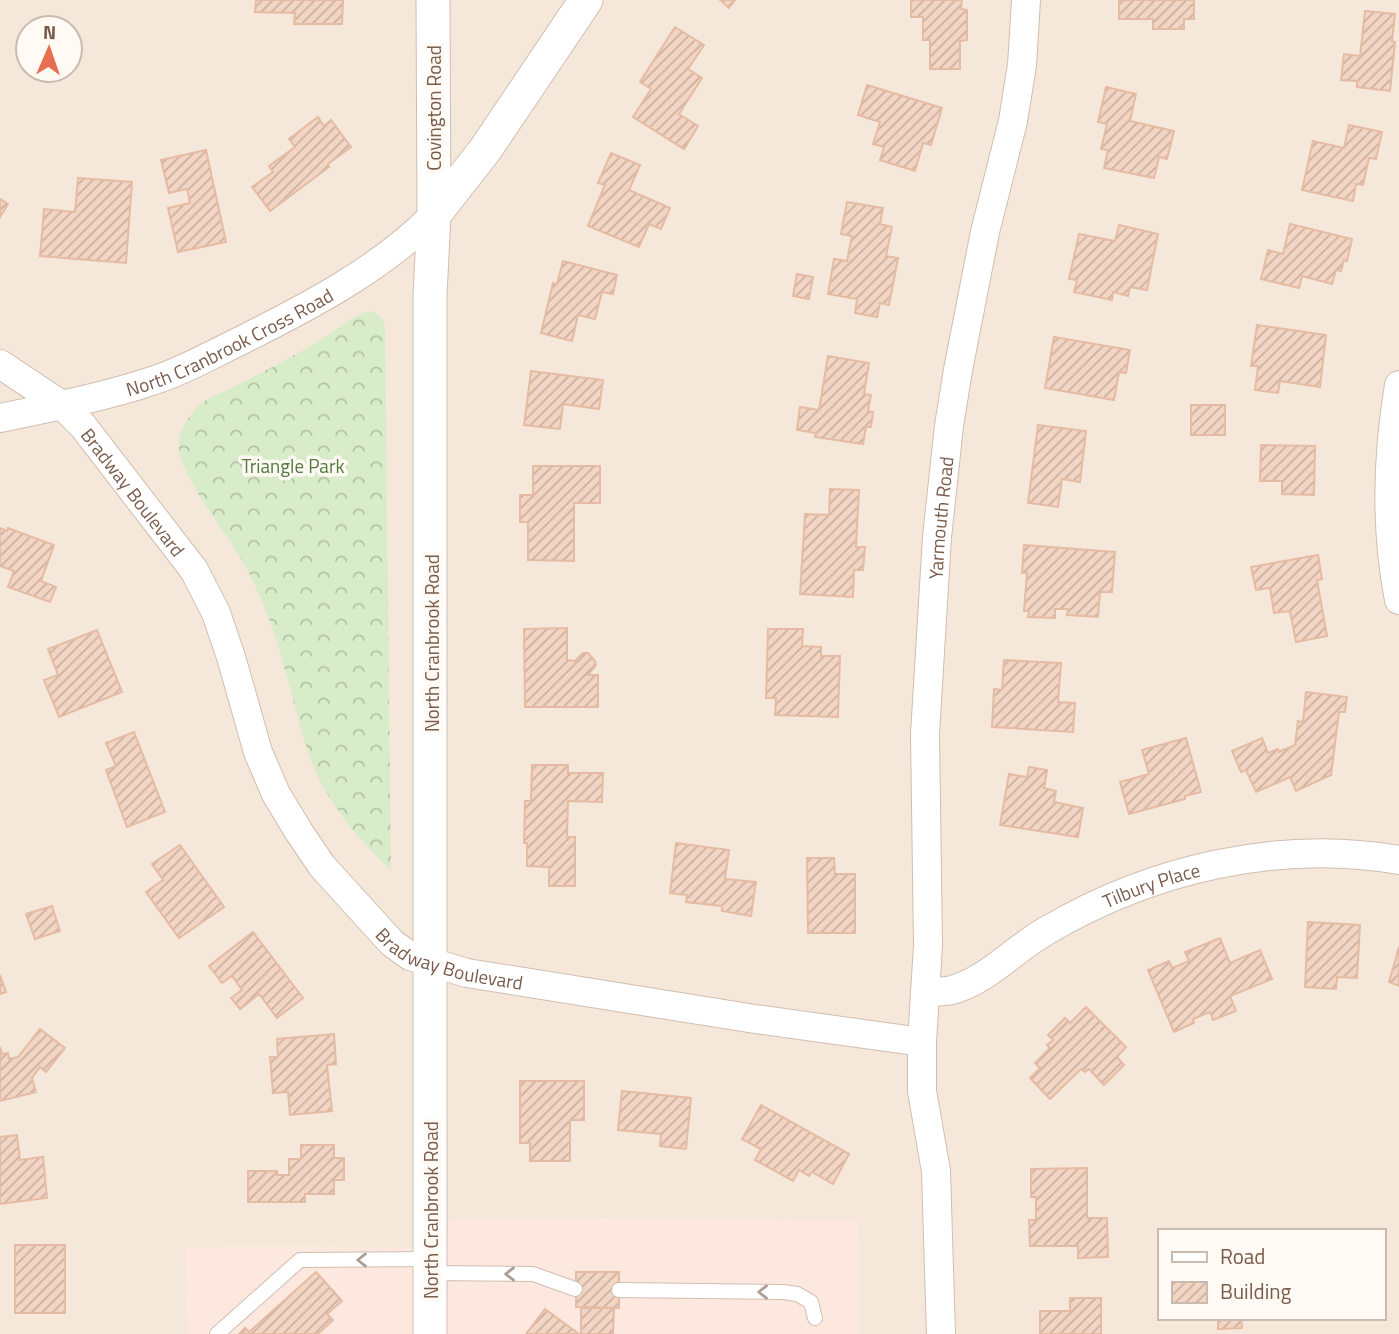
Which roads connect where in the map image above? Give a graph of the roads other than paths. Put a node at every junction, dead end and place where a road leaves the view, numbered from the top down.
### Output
1 (433, 0) edge
2 (586, 0) edge
3 (1026, 0) edge
4 (434, 215) junction
5 (0, 364) edge
6 (1399, 385) edge
7 (63, 406) junction
8 (0, 418) edge
9 (1399, 600) edge
10 (1399, 860) edge
11 (432, 964) junction
12 (925, 992) junction
13 (922, 1042) junction
14 (430, 1266) junction
15 (576, 1289) dead end
16 (619, 1290) dead end
17 (815, 1318) dead end
18 (217, 1334) edge
19 (430, 1334) edge
20 (941, 1334) edge

1 - 4 street, Covington Road
2 - 4 street
3 - 12 street, Yarmouth Road
4 - 7 street, North Cranbrook Cross Road
4 - 11 street, North Cranbrook Road
5 - 7 street, Bradway Boulevard
6 - 9 street
7 - 8 street, North Cranbrook Cross Road
7 - 11 street, Bradway Boulevard
10 - 12 street, Tilbury Place
11 - 13 street, Bradway Boulevard
11 - 14 street, North Cranbrook Road
12 - 13 street, Yarmouth Road
13 - 20 street
15 -> 14 lane
14 -> 18 lane
14 - 19 street, North Cranbrook Road
17 -> 16 lane

